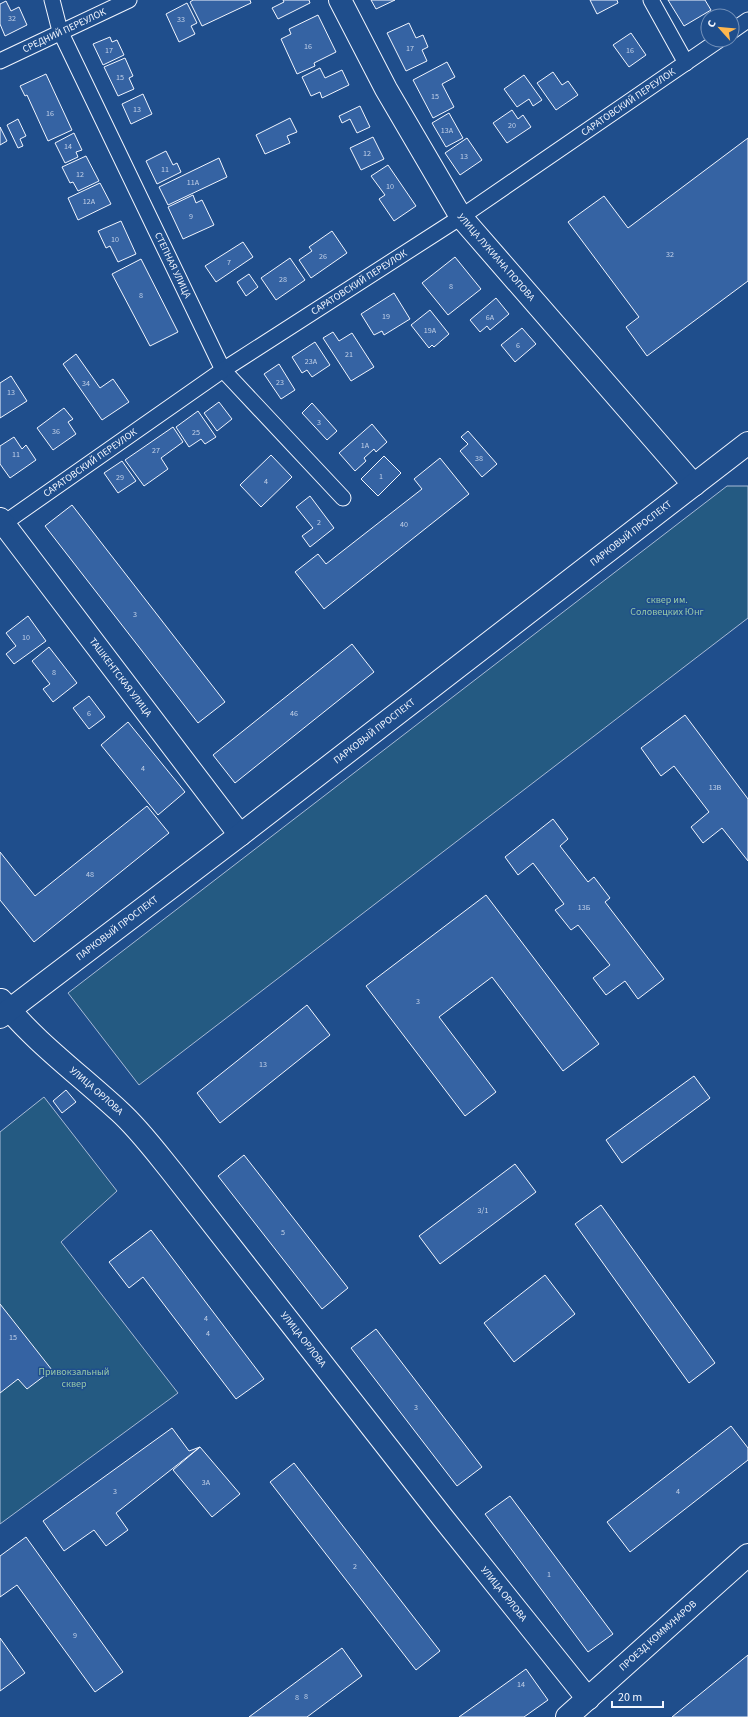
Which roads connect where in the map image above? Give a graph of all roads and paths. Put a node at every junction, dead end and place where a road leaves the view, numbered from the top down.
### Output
1 (52, 0) edge
2 (129, 0) edge
3 (340, 0) edge
4 (650, 0) edge
5 (60, 31) junction
6 (708, 48) edge
7 (0, 61) edge
8 (686, 63) junction
9 (461, 217) junction
10 (223, 370) junction
11 (748, 444) edge
12 (694, 484) junction
13 (343, 498) dead end
14 (1, 523) edge
15 (240, 835) junction
16 (3, 1009) edge
17 (748, 1555) edge
18 (588, 1699) junction
19 (567, 1717) edge

1 - 5 street, СТЕПНАЯ УЛИЦА
2 - 5 street, СРЕДНИЙ ПЕРЕУЛОК
3 - 9 street, УЛИЦА ЛУКИАНА ПОПОВА
4 - 8 street
5 - 7 street, СРЕДНИЙ ПЕРЕУЛОК
5 - 10 street, СТЕПНАЯ УЛИЦА
6 - 8 street, САРАТОВСКИЙ ПЕРЕУЛОК
8 - 9 street, САРАТОВСКИЙ ПЕРЕУЛОК
9 - 10 street, САРАТОВСКИЙ ПЕРЕУЛОК
9 - 12 street, УЛИЦА ЛУКИАНА ПОПОВА
10 - 13 street, СТЕПНАЯ УЛИЦА
10 - 14 street, САРАТОВСКИЙ ПЕРЕУЛОК
11 - 12 street, ПАРКОВЫЙ ПРОСПЕКТ
12 - 15 street, ПАРКОВЫЙ ПРОСПЕКТ
14 - 15 street, ТАШКЕНТСКАЯ УЛИЦА
15 - 16 street, ПАРКОВЫЙ ПРОСПЕКТ
16 - 18 street, УЛИЦА ОРЛОВА
17 - 18 street, ПРОЕЗД КОММУНАРОВ
18 - 19 street, ПРОЕЗД КОММУНАРОВ

